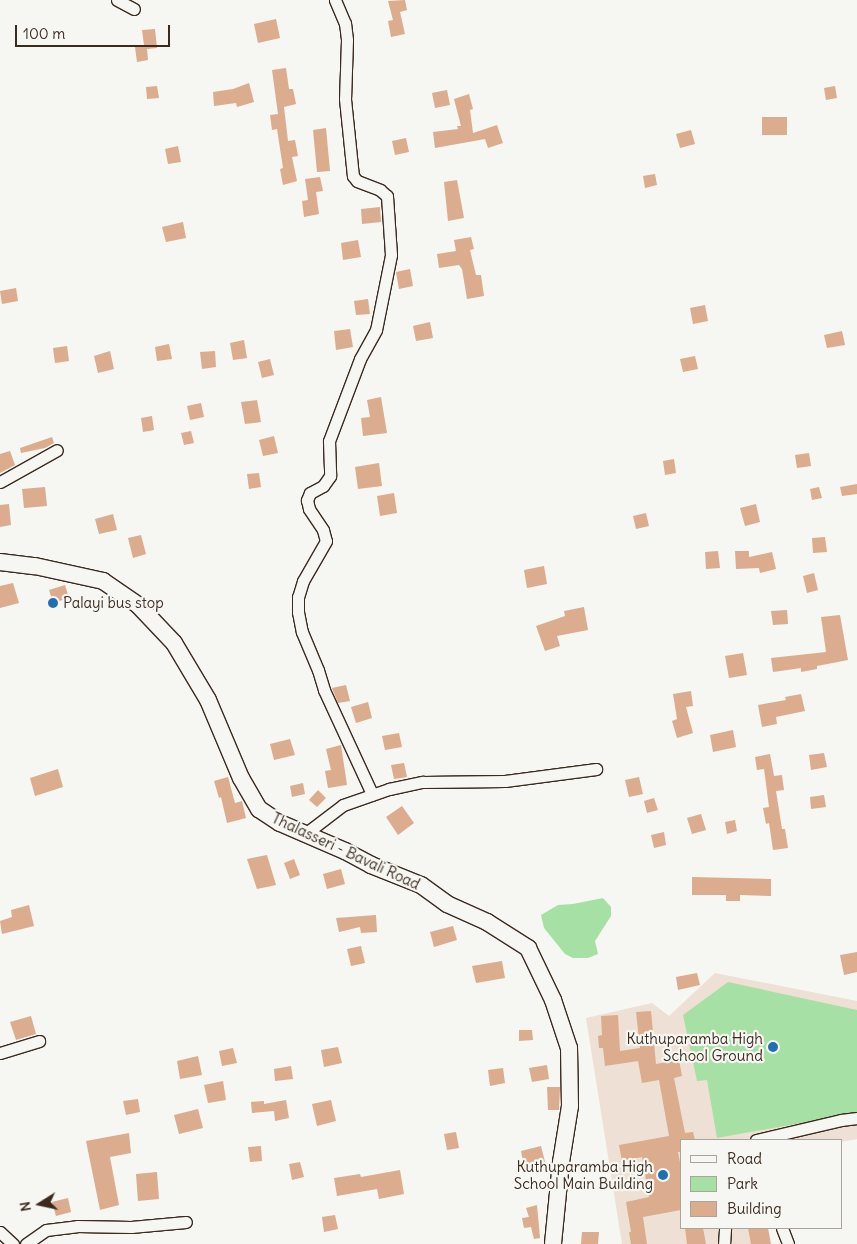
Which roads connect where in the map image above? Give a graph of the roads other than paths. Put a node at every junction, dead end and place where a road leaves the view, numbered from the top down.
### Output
1 (117, 0) edge
2 (335, 0) edge
3 (134, 9) dead end
4 (57, 450) dead end
5 (0, 482) edge
6 (0, 562) edge
7 (596, 768) dead end
8 (372, 794) junction
9 (305, 834) junction
10 (39, 1041) dead end
11 (0, 1053) edge
12 (857, 1118) edge
13 (760, 1139) edge
14 (186, 1222) dead end
15 (725, 1229) edge
16 (782, 1229) edge
17 (0, 1232) edge
18 (13, 1244) edge
19 (26, 1244) edge
20 (553, 1244) edge
21 (724, 1244) edge
22 (788, 1244) edge

1 - 3 street
2 - 8 street
4 - 5 street
6 - 9 main road, Thalasseri - Bavali Road
7 - 8 street
8 - 9 street
9 - 20 main road, Thalasseri - Bavali Road
10 - 11 street
12 - 13 street
14 - 19 street
15 - 21 street
16 - 22 street
17 - 18 street

